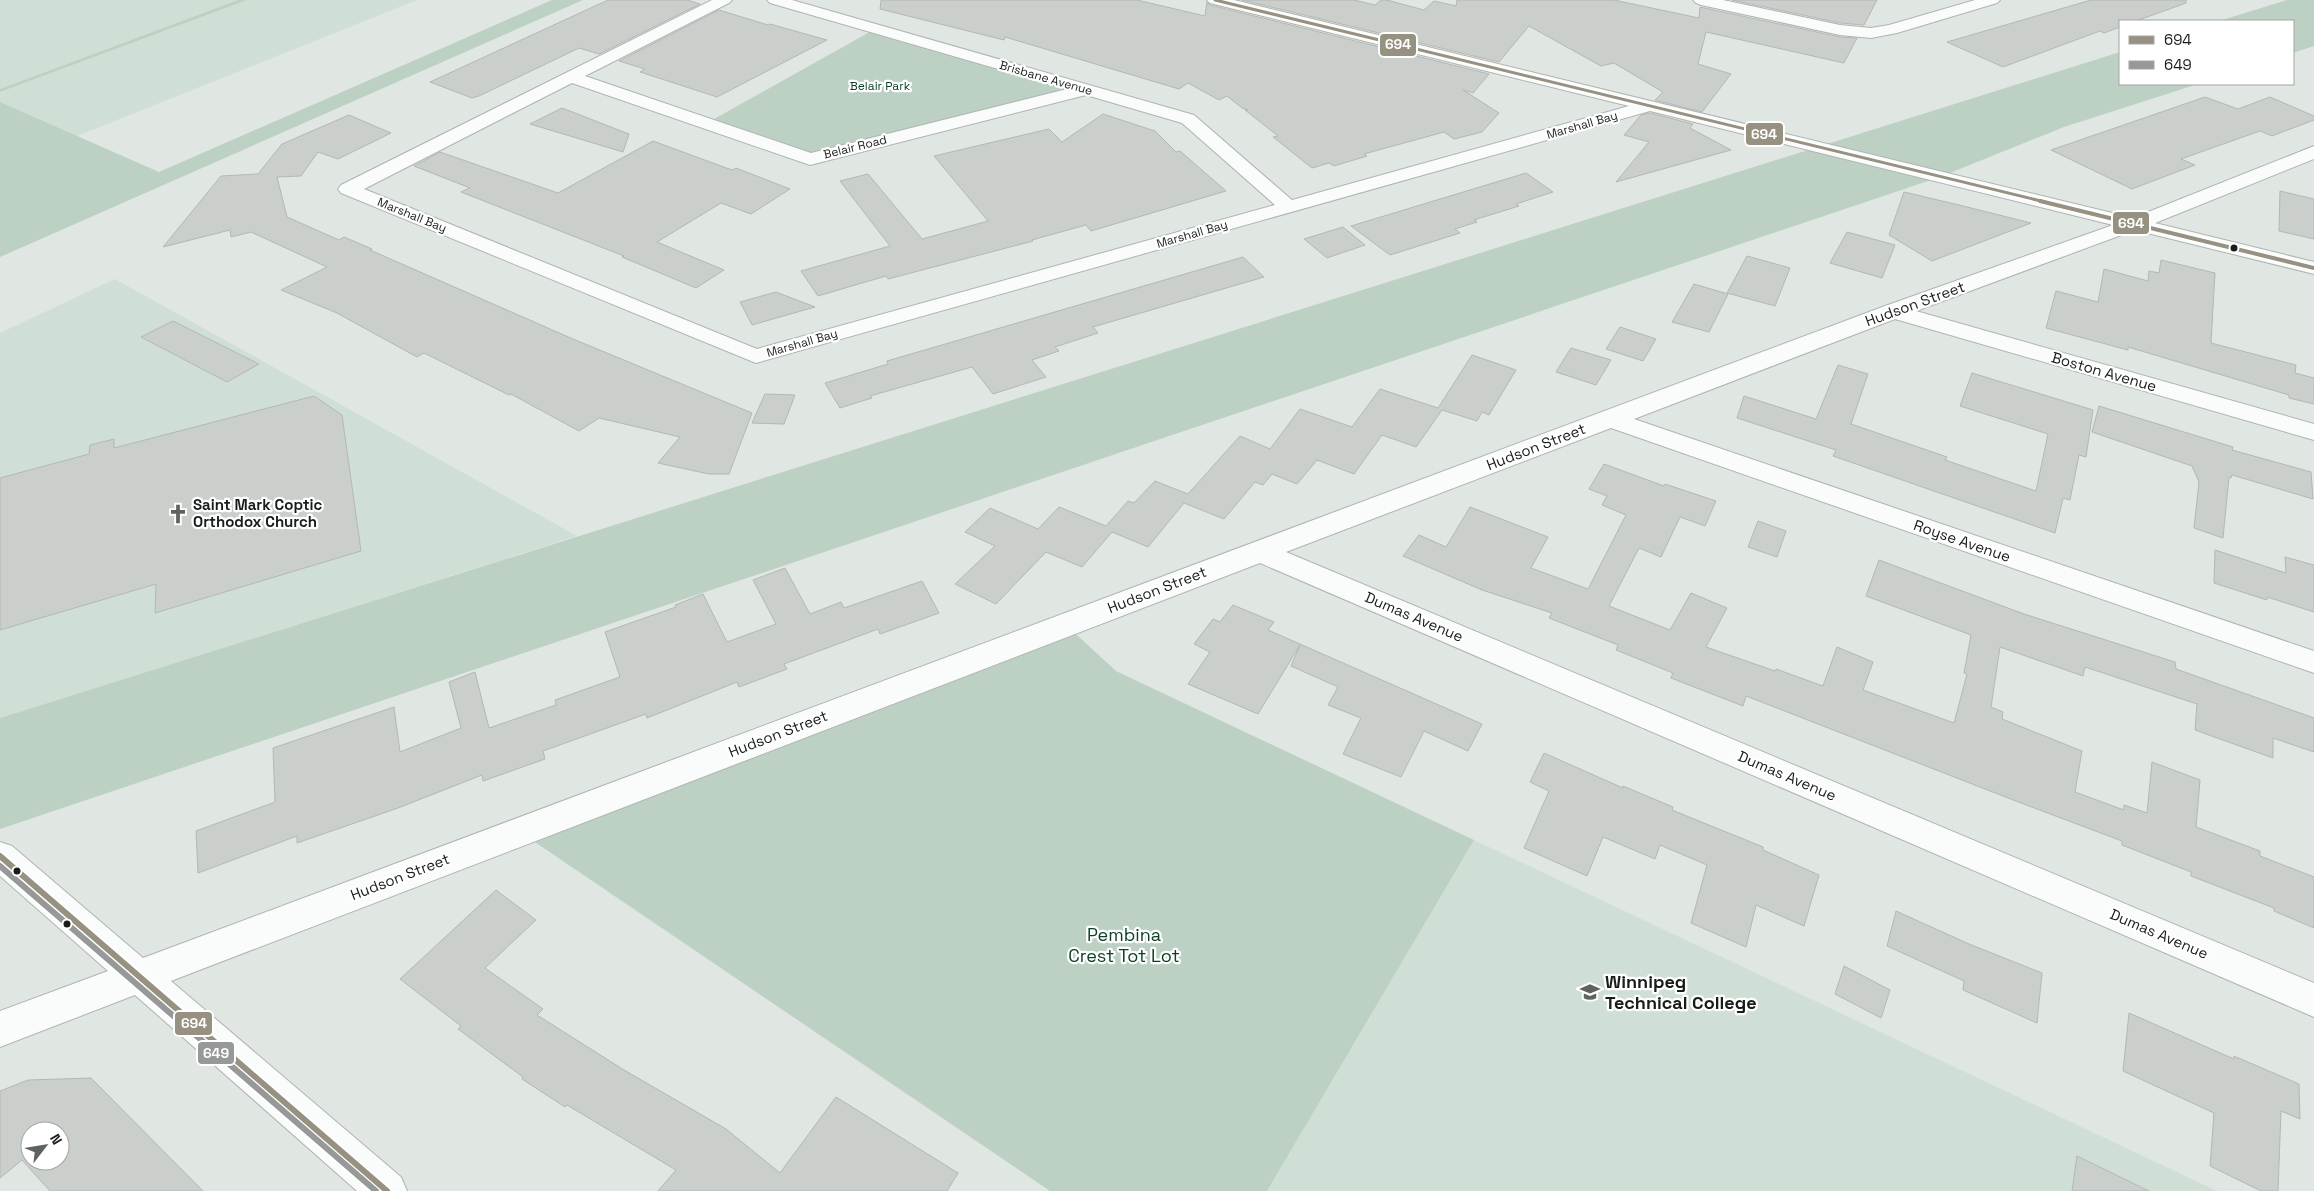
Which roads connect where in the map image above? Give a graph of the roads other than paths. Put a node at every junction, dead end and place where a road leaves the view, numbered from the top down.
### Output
1 (724, 0) edge
2 (775, 0) edge
3 (1215, 0) edge
4 (1701, 0) edge
5 (1992, 0) edge
6 (1239, 2) edge
7 (571, 77) junction
8 (1086, 90) junction
9 (1649, 106) junction
10 (2314, 152) edge
11 (1289, 207) junction
12 (2135, 223) junction
13 (2314, 268) edge
14 (1894, 311) junction
15 (1609, 419) junction
16 (2314, 432) edge
17 (1260, 552) junction
18 (2314, 662) edge
19 (0, 856) edge
20 (140, 977) junction
21 (2314, 1000) edge
22 (0, 1029) edge
23 (387, 1191) edge

1 - 7 street, Marshall Bay
2 - 8 street, Brisbane Avenue
3 - 6 street
4 - 5 street
6 - 9 street
7 - 8 street, Belair Road
7 - 11 street, Marshall Bay
8 - 11 street, Brisbane Avenue
9 - 11 street, Marshall Bay
9 - 12 street
10 - 12 street, Hudson Street
12 - 13 street
12 - 14 street, Hudson Street
14 - 15 street, Hudson Street
14 - 16 street, Boston Avenue
15 - 17 street, Hudson Street
15 - 18 street, Royse Avenue
17 - 20 street, Hudson Street
17 - 21 street, Dumas Avenue
19 - 20 street
20 - 22 street, Hudson Street
20 - 23 street

